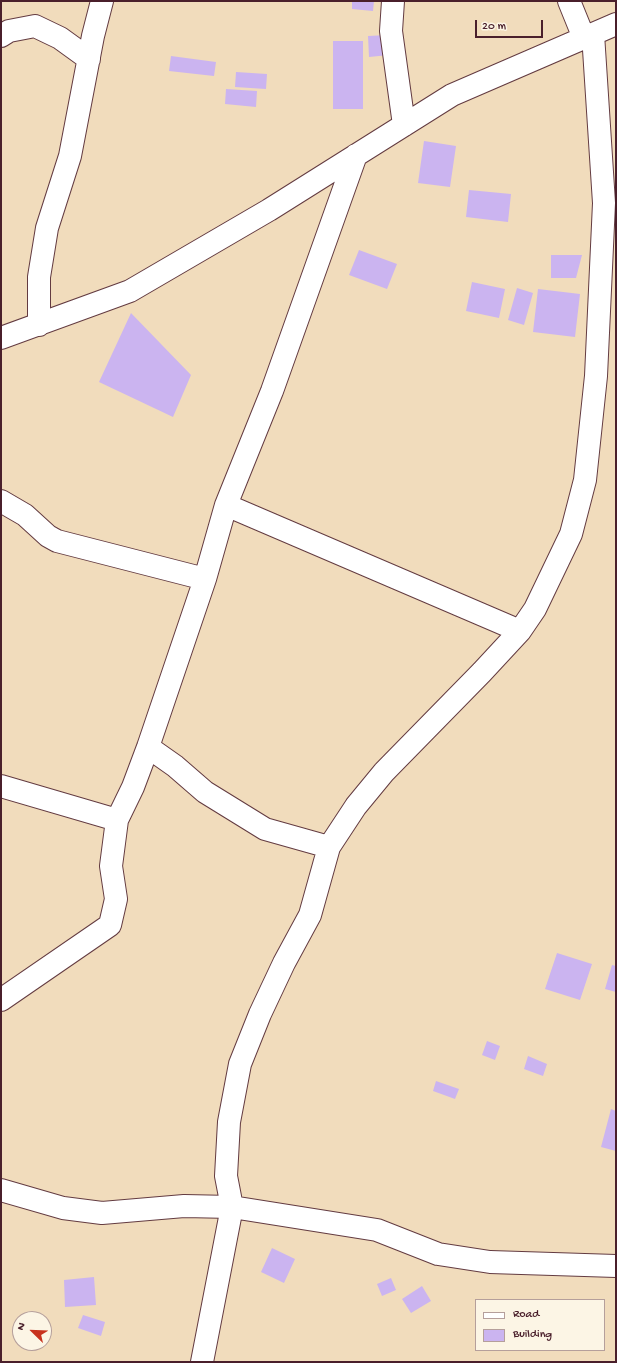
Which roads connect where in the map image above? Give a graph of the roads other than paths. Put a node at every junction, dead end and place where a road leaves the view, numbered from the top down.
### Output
1 (102, 1) edge
2 (393, 1) edge
3 (569, 1) edge
4 (616, 24) edge
5 (1, 36) edge
6 (589, 36) junction
7 (89, 59) junction
8 (404, 125) junction
9 (356, 155) junction
10 (39, 325) junction
11 (1, 338) edge
12 (1, 501) edge
13 (226, 505) junction
14 (205, 579) junction
15 (520, 631) junction
16 (148, 747) junction
17 (1, 786) edge
18 (117, 820) junction
19 (329, 847) junction
20 (1, 1000) edge
21 (1, 1190) edge
22 (232, 1207) junction
23 (616, 1266) edge
24 (202, 1362) edge

1 - 7 street
2 - 8 street
3 - 6 street
4 - 6 street
5 - 7 street
6 - 8 street
6 - 15 street
7 - 10 street
8 - 9 street
9 - 10 street
9 - 13 street
10 - 11 street
12 - 14 street
13 - 14 street
13 - 15 street
14 - 16 street
15 - 19 street
16 - 18 street
16 - 19 street
17 - 18 street
18 - 20 street
19 - 22 street
21 - 22 street
22 - 23 street
22 - 24 street

